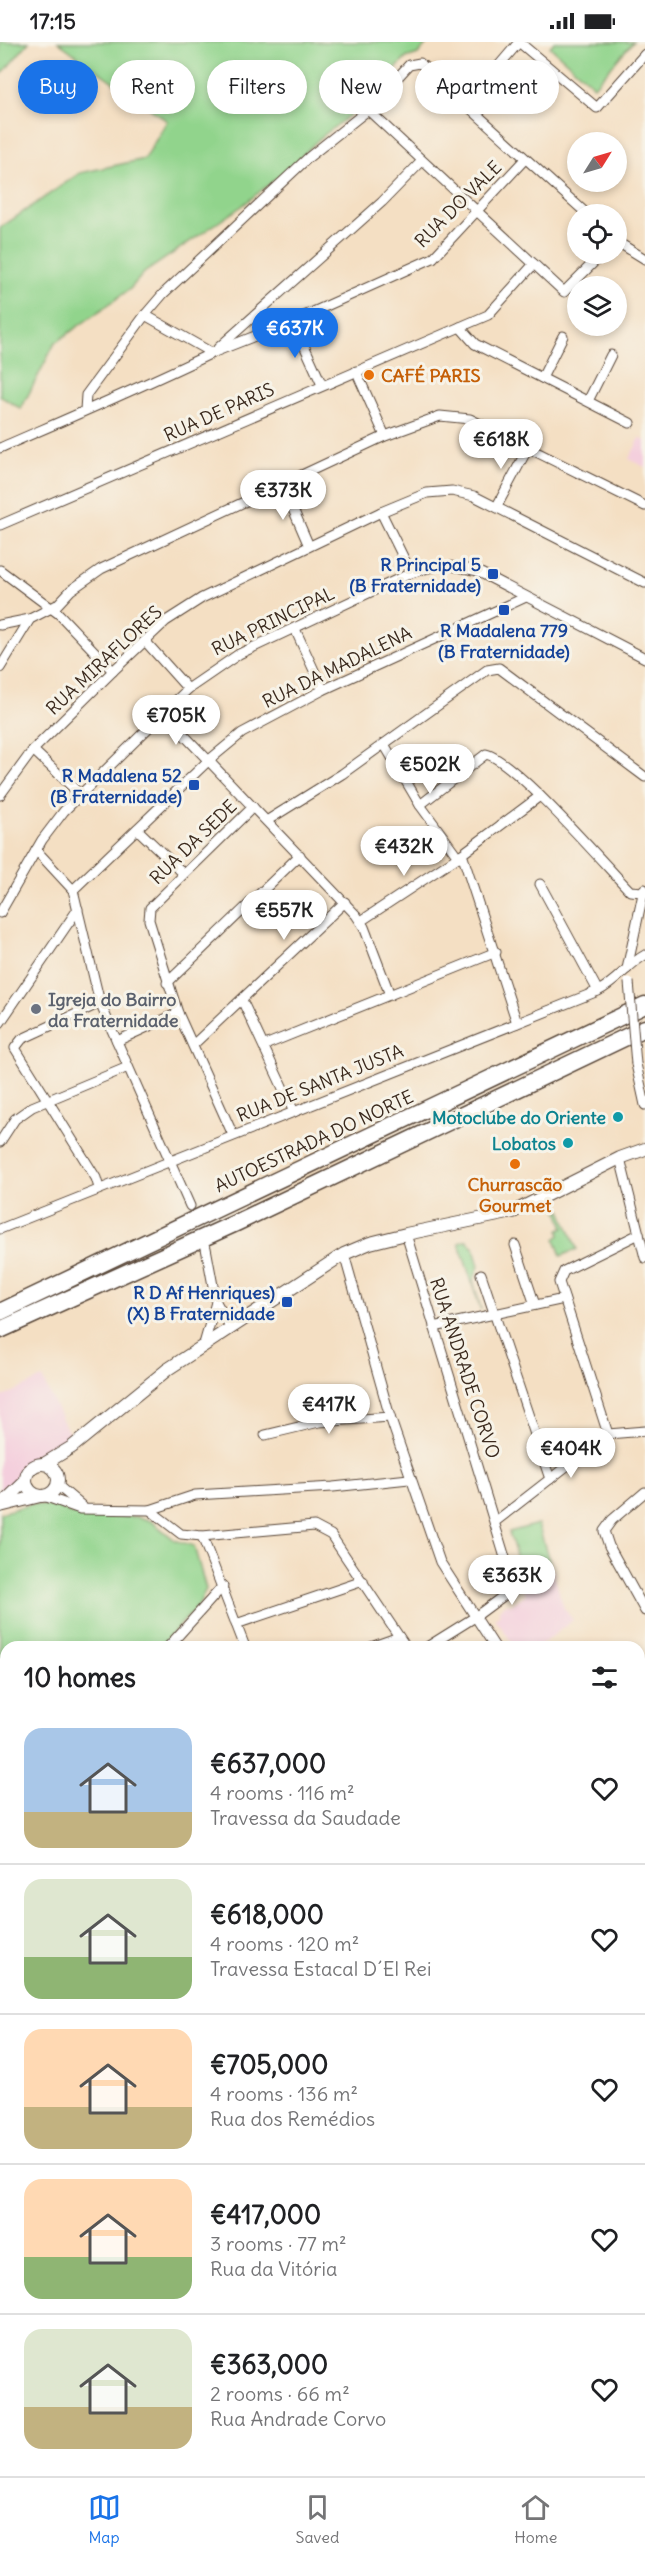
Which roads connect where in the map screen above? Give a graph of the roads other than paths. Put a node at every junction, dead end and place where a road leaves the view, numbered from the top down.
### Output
1 (519, 42) edge
2 (645, 54) edge
3 (504, 60) edge
4 (363, 114) edge
5 (372, 114) edge
6 (477, 114) edge
7 (525, 159) junction
8 (422, 161) junction
9 (576, 204) edge
10 (477, 210) junction
11 (627, 248) edge
12 (645, 259) edge
13 (534, 264) junction
14 (592, 264) edge
15 (145, 315) junction
16 (293, 321) junction
17 (460, 327) junction
18 (563, 336) dead end
19 (212, 353) junction
20 (611, 356) dead end
21 (356, 371) junction
22 (542, 378) junction
23 (322, 385) junction
24 (588, 401) junction
25 (85, 410) junction
26 (630, 423) dead end
27 (385, 436) junction
28 (0, 448) edge
29 (528, 448) junction
30 (283, 486) junction
31 (497, 506) junction
32 (645, 506) edge
33 (381, 512) junction
34 (0, 525) edge
35 (309, 546) junction
36 (0, 570) edge
37 (411, 573) junction
38 (645, 583) edge
39 (526, 597) junction
40 (49, 608) junction
41 (30, 619) junction
42 (0, 625) edge
43 (294, 629) junction
44 (145, 641) junction
45 (645, 658) edge
46 (0, 668) edge
47 (113, 671) junction
48 (188, 689) junction
49 (323, 690) junction
50 (164, 713) junction
51 (384, 744) junction
52 (33, 750) junction
53 (208, 761) junction
54 (645, 777) edge
55 (0, 795) edge
56 (81, 795) junction
57 (540, 796) junction
58 (420, 805) junction
59 (253, 807) junction
60 (268, 820) junction
61 (137, 829) junction
62 (36, 850) junction
63 (300, 855) junction
64 (460, 856) junction
65 (183, 873) junction
66 (540, 884) dead end
67 (73, 890) junction
68 (644, 890) edge
69 (345, 902) junction
70 (78, 909) junction
71 (0, 913) edge
72 (361, 921) junction
73 (496, 952) junction
74 (645, 955) edge
75 (627, 977) junction
76 (167, 983) junction
77 (598, 991) junction
78 (390, 995) junction
79 (242, 1000) junction
80 (100, 1003) junction
81 (645, 1005) edge
82 (178, 1013) junction
83 (0, 1023) edge
84 (517, 1023) junction
85 (645, 1028) edge
86 (117, 1041) junction
87 (194, 1044) junction
88 (265, 1045) junction
89 (128, 1067) junction
90 (46, 1101) junction
91 (645, 1104) edge
92 (294, 1112) junction
93 (233, 1135) junction
94 (0, 1142) edge
95 (645, 1149) edge
96 (620, 1158) junction
97 (170, 1162) junction
98 (99, 1188) junction
99 (190, 1206) dead end
100 (645, 1206) edge
101 (634, 1209) junction
102 (0, 1229) edge
103 (406, 1234) junction
104 (639, 1234) junction
105 (515, 1245) dead end
106 (206, 1248) dead end
107 (344, 1254) junction
108 (645, 1258) edge
109 (480, 1274) dead end
110 (564, 1299) junction
111 (216, 1302) junction
112 (535, 1305) junction
113 (0, 1312) edge
114 (497, 1316) junction
115 (434, 1327) junction
116 (231, 1328) junction
117 (0, 1330) edge
118 (204, 1344) junction
119 (390, 1417) junction
120 (645, 1431) edge
121 (608, 1434) junction
122 (265, 1435) dead end
123 (72, 1447) junction
124 (44, 1464) junction
125 (409, 1479) junction
126 (550, 1479) junction
127 (57, 1480) junction
128 (26, 1481) junction
129 (645, 1492) edge
130 (42, 1496) junction
131 (0, 1506) edge
132 (87, 1509) junction
133 (150, 1510) junction
134 (496, 1521) junction
135 (202, 1536) junction
136 (363, 1581) junction
137 (223, 1586) junction
138 (645, 1611) edge
139 (475, 1617) junction
140 (236, 1624) junction
141 (399, 1637) junction
142 (173, 1641) edge
143 (243, 1641) edge
144 (388, 1641) edge
145 (402, 1641) edge
146 (437, 1641) edge
147 (491, 1641) edge

1 - 2 street
1 - 3 street
4 - 15 street
5 - 8 street
6 - 7 street
7 - 9 street
7 - 10 street, RUA DO VALE
8 - 10 street
8 - 19 street
10 - 13 street
10 - 16 street, RUA DO VALE
11 - 12 street
13 - 14 street
13 - 17 street, RUA DE PARIS
15 - 19 street
15 - 25 street
16 - 19 street, RUA DO VALE
16 - 23 street
17 - 21 street, RUA DE PARIS
17 - 22 street
18 - 22 street
19 - 25 street
20 - 24 street
21 - 23 street, RUA DE PARIS
21 - 27 street
22 - 24 street
23 - 34 street, RUA DE PARIS
24 - 26 street
25 - 28 street
27 - 29 street
27 - 30 street
29 - 31 street
29 - 32 street
30 - 35 street
30 - 40 street
31 - 33 street, RUA MIRAFLORES
31 - 38 street, RUA MIRAFLORES
33 - 35 street, RUA MIRAFLORES
33 - 37 street
35 - 44 street, RUA MIRAFLORES
36 - 40 street
37 - 39 street, RUA PRINCIPAL
37 - 43 street, RUA PRINCIPAL
39 - 45 street, RUA PRINCIPAL
39 - 49 street, RUA DA MADALENA
40 - 41 street
40 - 47 street
41 - 42 street
41 - 46 street
43 - 48 street, RUA PRINCIPAL
43 - 49 street
44 - 47 street, RUA MIRAFLORES
44 - 48 street
47 - 52 street, RUA MIRAFLORES
48 - 50 street, RUA PRINCIPAL
49 - 53 street, RUA DA MADALENA
50 - 53 street
50 - 56 street, RUA PRINCIPAL
51 - 54 street
51 - 58 street
51 - 60 street
52 - 55 street, RUA MIRAFLORES
52 - 56 street
53 - 59 street
53 - 61 street, RUA DA MADALENA
56 - 62 street, RUA PRINCIPAL
57 - 58 street
57 - 64 street
57 - 68 street
58 - 64 street
59 - 60 street
59 - 65 street, RUA DA SEDE
60 - 63 street
61 - 65 street
61 - 67 street, RUA DA MADALENA
62 - 67 street
62 - 71 street, RUA PRINCIPAL
63 - 69 street
63 - 76 street
64 - 72 street
64 - 73 street
65 - 76 street, RUA DA SEDE
66 - 77 street
67 - 70 street
68 - 75 street
69 - 72 street
69 - 79 street
70 - 80 street
70 - 83 street
72 - 78 street
73 - 78 street
73 - 84 street
74 - 75 street, RUA DE SANTA JUSTA
75 - 77 street, RUA DE SANTA JUSTA
75 - 91 street, bridge
76 - 82 street, RUA DA SEDE
77 - 84 street, RUA DE SANTA JUSTA
78 - 88 street
79 - 87 street
79 - 88 street
80 - 86 street
80 - 90 street
81 - 113 highway, AUTOESTRADA DO NORTE
82 - 86 street
82 - 87 street, RUA DA SEDE
84 - 92 street, RUA DE SANTA JUSTA
85 - 117 highway
86 - 89 street
87 - 93 street, RUA DA SEDE
88 - 92 street
89 - 90 street
89 - 97 street
90 - 94 street
90 - 98 street
92 - 93 street, RUA DE SANTA JUSTA
93 - 97 street, RUA DE SANTA JUSTA
95 - 96 street
96 - 101 street
96 - 103 street
97 - 98 street, RUA DE SANTA JUSTA
97 - 99 street
98 - 102 street, RUA DE SANTA JUSTA
100 - 101 street
101 - 104 street
103 - 107 street
103 - 115 street, RUA ANDRADE CORVO
104 - 108 street
104 - 110 street
105 - 112 street
106 - 111 street
107 - 116 street
107 - 119 street
109 - 114 street
110 - 112 street
110 - 121 street
111 - 116 street
111 - 118 street
112 - 114 street
114 - 115 street
114 - 126 street
115 - 134 street, RUA ANDRADE CORVO
116 - 118 street
118 - 123 street
119 - 122 street
119 - 125 street
120 - 121 street
121 - 126 street
123 - 124 street
123 - 127 street
124 - 127 street
124 - 128 street
125 - 133 street
125 - 139 street
126 - 134 street
127 - 130 street
127 - 132 street
128 - 130 street
128 - 131 street
129 - 138 street
130 - 131 street
130 - 132 street
132 - 133 street
133 - 135 street
134 - 139 street, RUA ANDRADE CORVO
135 - 136 street
135 - 137 street
136 - 140 street
136 - 141 street
137 - 140 street
137 - 142 street
139 - 146 street, RUA ANDRADE CORVO
139 - 147 street
140 - 143 street
141 - 144 street
141 - 145 street

